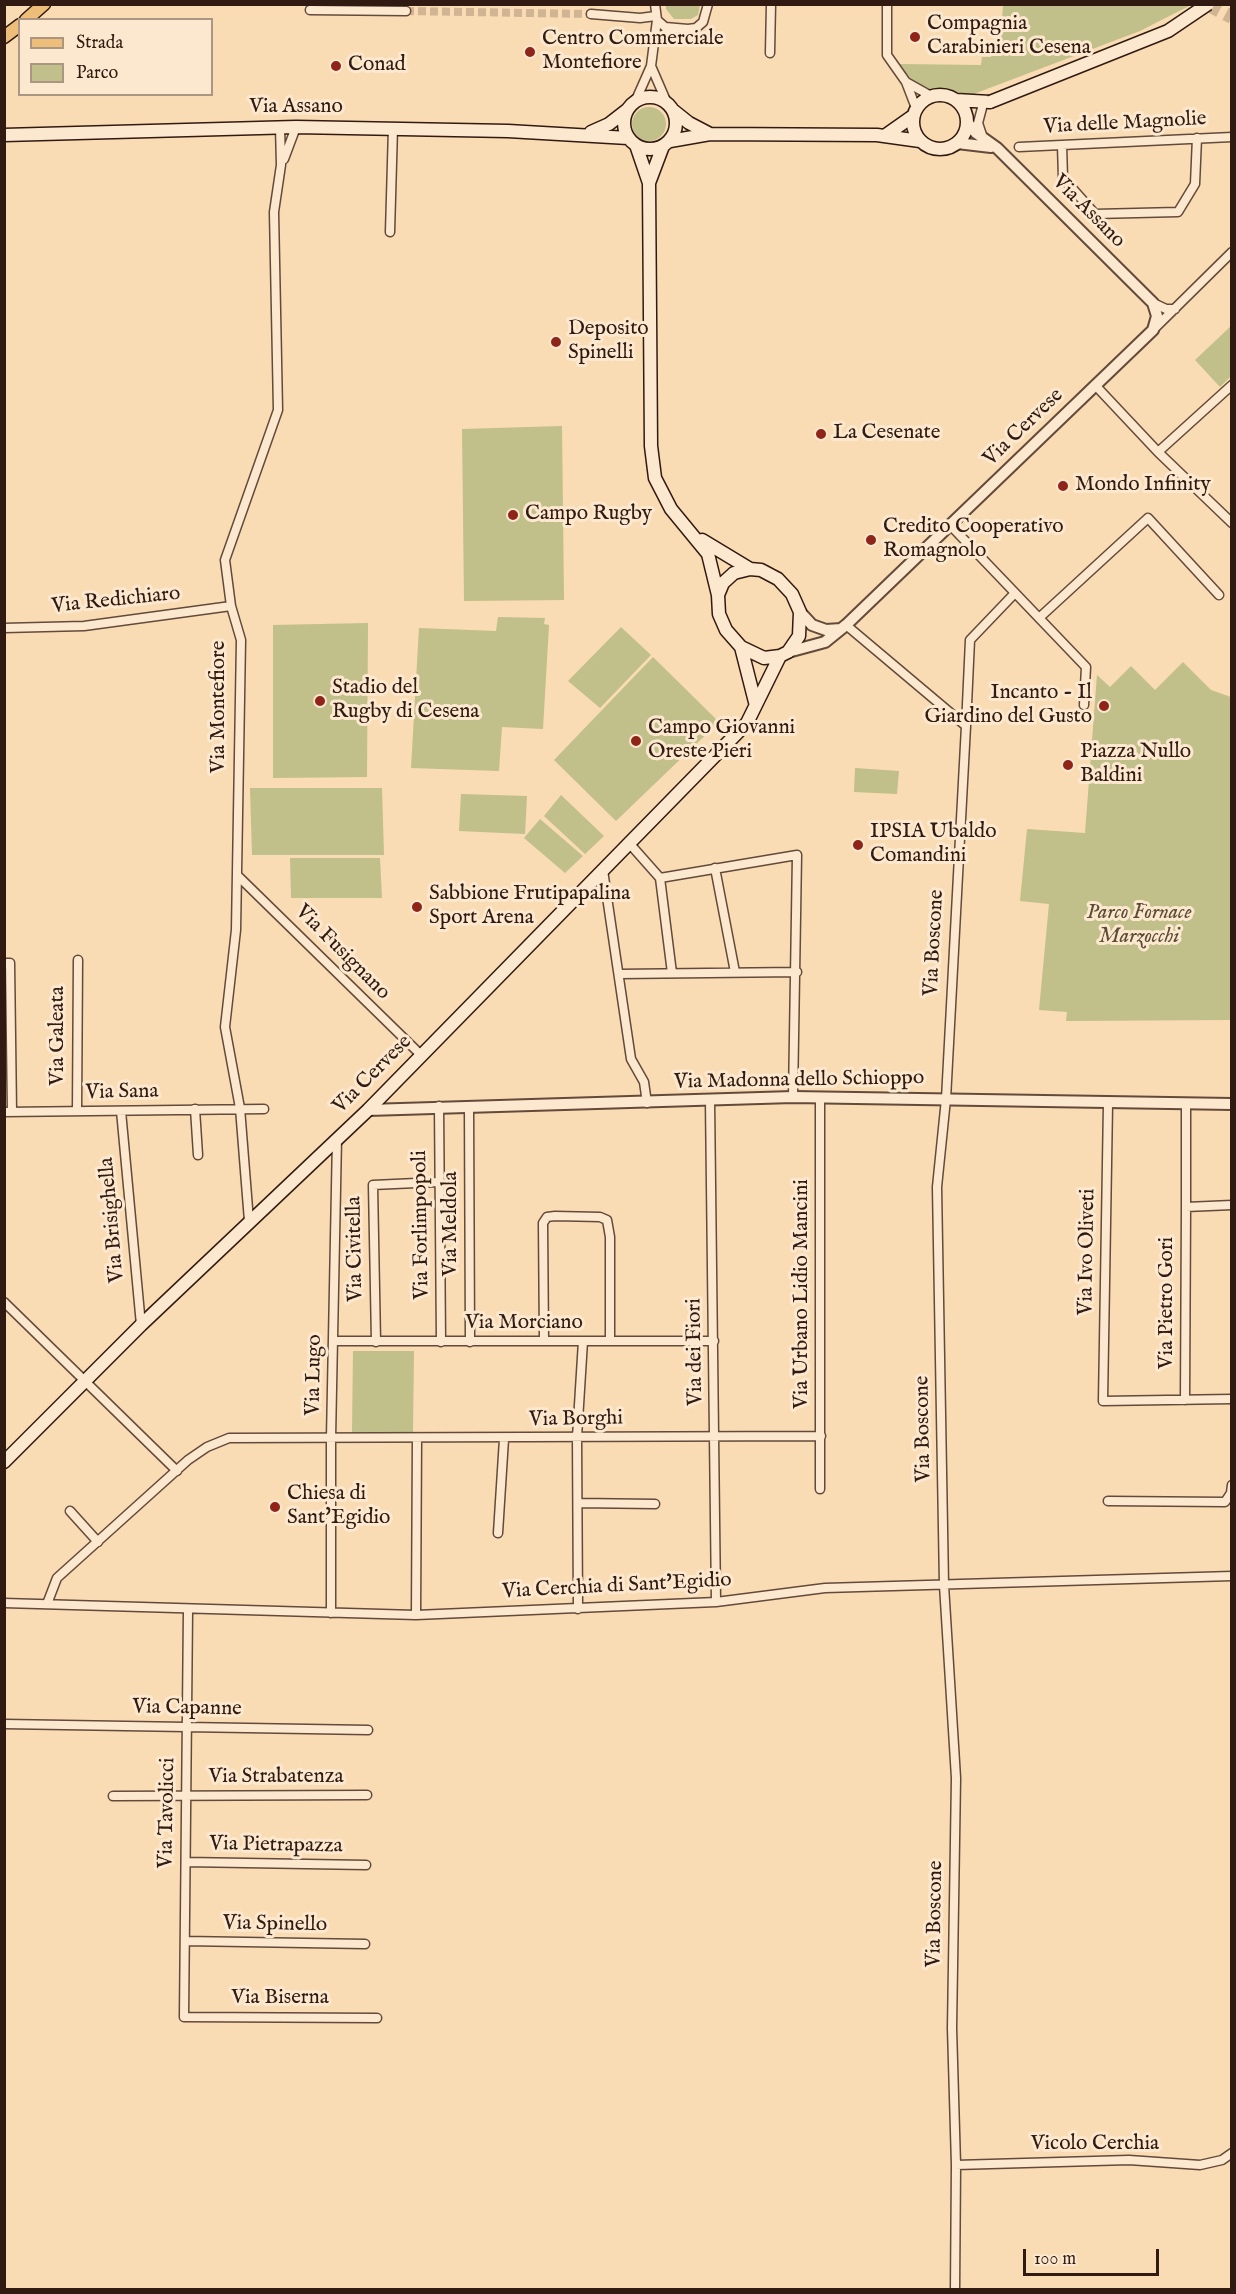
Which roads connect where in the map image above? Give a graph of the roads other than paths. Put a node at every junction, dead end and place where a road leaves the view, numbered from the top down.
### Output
1 (44, 4) edge
2 (708, 4) edge
3 (771, 4) edge
4 (886, 4) edge
5 (1208, 4) edge
6 (655, 5) edge
7 (310, 10) dead end
8 (406, 11) tunnel mouth
9 (591, 14) tunnel mouth
10 (636, 17) junction
11 (28, 18) edge
12 (656, 18) junction
13 (18, 26) edge
14 (671, 29) junction
15 (654, 32) junction
16 (4, 37) edge
17 (653, 44) junction
18 (770, 53) dead end
19 (651, 66) junction
20 (906, 82) junction
21 (931, 96) junction
22 (956, 100) junction
23 (986, 105) junction
24 (631, 106) junction
25 (670, 107) junction
26 (915, 112) junction
27 (967, 122) junction
28 (280, 127) junction
29 (296, 127) junction
30 (393, 128) junction
31 (587, 134) junction
32 (710, 134) junction
33 (4, 135) edge
34 (886, 135) junction
35 (1232, 137) edge
36 (1197, 138) junction
37 (983, 139) junction
38 (632, 141) junction
39 (920, 141) junction
40 (957, 143) junction
41 (667, 144) junction
42 (1062, 145) junction
43 (1019, 147) dead end
44 (997, 148) junction
45 (281, 165) junction
46 (649, 183) junction
47 (390, 232) dead end
48 (1232, 252) edge
49 (1154, 303) junction
50 (1174, 309) junction
51 (1153, 330) junction
52 (1095, 385) junction
53 (1230, 389) edge
54 (1158, 452) junction
55 (1232, 523) edge
56 (951, 526) junction
57 (694, 535) junction
58 (750, 569) junction
59 (1015, 593) junction
60 (718, 595) junction
61 (1219, 595) dead end
62 (231, 606) junction
63 (800, 612) junction
64 (1039, 618) junction
65 (843, 627) junction
66 (4, 628) edge
67 (741, 647) junction
68 (784, 654) junction
69 (755, 702) junction
70 (1084, 705) dead end
71 (966, 726) junction
72 (629, 843) junction
73 (715, 868) junction
74 (603, 870) junction
75 (238, 876) junction
76 (660, 878) junction
77 (78, 960) dead end
78 (4, 963) edge
79 (735, 972) junction
80 (797, 972) junction
81 (672, 973) junction
82 (619, 974) junction
83 (421, 1055) junction
84 (793, 1097) junction
85 (820, 1098) junction
86 (946, 1100) junction
87 (710, 1101) junction
88 (647, 1102) junction
89 (1108, 1104) junction
90 (1232, 1104) edge
91 (1186, 1105) junction
92 (439, 1106) junction
93 (469, 1107) junction
94 (195, 1108) junction
95 (240, 1108) junction
96 (264, 1109) dead end
97 (368, 1110) junction
98 (121, 1111) junction
99 (8, 1112) edge
100 (77, 1112) junction
101 (337, 1138) junction
102 (198, 1155) dead end
103 (438, 1182) junction
104 (1232, 1205) edge
105 (1186, 1207) junction
106 (249, 1221) junction
107 (4, 1302) edge
108 (141, 1325) junction
109 (334, 1341) junction
110 (544, 1341) junction
111 (583, 1341) junction
112 (610, 1341) junction
113 (714, 1341) junction
114 (376, 1342) junction
115 (441, 1342) junction
116 (470, 1342) junction
117 (86, 1382) junction
118 (1232, 1399) edge
119 (1185, 1400) junction
120 (821, 1436) junction
121 (577, 1437) junction
122 (716, 1437) junction
123 (331, 1438) junction
124 (417, 1438) junction
125 (504, 1438) junction
126 (4, 1462) edge
127 (177, 1471) junction
128 (1232, 1485) edge
129 (820, 1489) dead end
130 (1108, 1501) dead end
131 (578, 1503) junction
132 (655, 1504) dead end
133 (70, 1511) dead end
134 (498, 1533) dead end
135 (98, 1542) junction
136 (1232, 1576) edge
137 (944, 1585) junction
138 (716, 1602) junction
139 (4, 1603) edge
140 (47, 1604) junction
141 (578, 1608) junction
142 (188, 1610) junction
143 (331, 1613) junction
144 (416, 1615) junction
145 (4, 1724) edge
146 (187, 1728) junction
147 (368, 1730) dead end
148 (367, 1795) dead end
149 (113, 1796) dead end
150 (187, 1796) junction
151 (186, 1863) junction
152 (366, 1865) dead end
153 (184, 1941) junction
154 (365, 1944) dead end
155 (184, 2017) joint
156 (377, 2018) dead end
157 (1232, 2153) edge
158 (956, 2165) junction
159 (955, 2289) edge

1 - 11 main road
2 - 14 street
3 - 18 street
4 - 20 street
5 - 23 main road, bridge
6 - 10 street
6 - 12 street
7 - 8 street
9 - 10 street
10 - 12 street
10 - 15 street
12 - 14 street
12 - 15 street
13 - 16 main road
14 - 17 street
15 - 17 street
17 - 19 street
19 - 24 street
19 - 25 street
20 - 21 street
20 - 26 street
21 - 22 main road
21 - 26 main road
22 - 23 main road
22 - 27 main road
23 - 27 main road
23 - 37 street
24 - 25 main road
24 - 31 main road, Via Assano
24 - 38 main road
25 - 32 main road
25 - 41 main road
26 - 34 main road
26 - 39 main road
27 - 37 street, Via Assano
27 - 40 main road
28 - 29 main road, Via Assano
28 - 33 main road, Via Assano
28 - 45 street, Via Montefiore
29 - 30 main road, Via Assano
29 - 45 street, Via Montefiore
30 - 31 main road, Via Assano
30 - 47 street
31 - 38 main road, Via Assano
32 - 34 main road
32 - 41 main road
34 - 39 main road
35 - 36 street, Via delle Magnolie
36 - 42 street, Via delle Magnolie
36 - 42 street
37 - 44 street, Via Assano
38 - 41 main road
38 - 46 main road
39 - 40 main road
40 - 44 street
41 - 46 main road
42 - 43 street, Via delle Magnolie
44 - 49 street, Via Assano
45 - 62 street, Via Montefiore
46 - 57 main road
48 - 50 street, Via Cervese
49 - 50 street, Via Assano
49 - 51 street
50 - 51 street, Via Cervese
51 - 52 street, Via Cervese
52 - 54 street
52 - 56 street, Via Cervese
53 - 54 street
54 - 55 street
56 - 59 street
56 - 65 street, Via Cervese
57 - 58 main road
57 - 60 main road
58 - 60 main road
58 - 63 main road
59 - 64 street
59 - 71 street, Via Boscone
60 - 67 main road
61 - 64 street
62 - 66 street, Via Redichiaro
62 - 75 street, Via Montefiore
63 - 65 street
63 - 68 main road
64 - 70 street
65 - 68 street, Via Cervese
65 - 71 street
67 - 68 main road
67 - 69 main road
68 - 69 main road, Via Cervese
69 - 72 main road, Via Cervese
71 - 86 street, Via Boscone
72 - 74 main road, Via Cervese
72 - 76 street
73 - 76 street
73 - 79 street
73 - 80 street
74 - 82 street
74 - 83 main road, Via Cervese
75 - 83 street, Via Fusignano
75 - 95 street, Via Montefiore
76 - 81 street
77 - 100 street, Via Galeata
78 - 99 street
79 - 80 street
79 - 81 street
80 - 84 street
81 - 82 street
82 - 88 street
83 - 97 main road, Via Cervese
84 - 85 street, Via Madonna dello Schioppo
84 - 87 street, Via Madonna dello Schioppo
85 - 86 street, Via Madonna dello Schioppo
85 - 120 street, Via Urbano Lidio Mancini
86 - 89 street, Via Madonna dello Schioppo
86 - 137 street, Via Boscone
87 - 88 street, Via Madonna dello Schioppo
87 - 113 street, Via dei Fiori
88 - 93 street, Via Madonna dello Schioppo
89 - 91 street, Via Madonna dello Schioppo
89 - 119 street, Via Ivo Oliveti
90 - 91 street, Via Madonna dello Schioppo
91 - 105 street, Via Pietro Gori
92 - 93 street, Via Madonna dello Schioppo
92 - 97 street, Via Madonna dello Schioppo
92 - 103 street, Via Forlimpopoli
93 - 116 street, Via Meldola
94 - 95 street, Via Sana
94 - 98 street, Via Sana
94 - 102 street
95 - 96 street, Via Sana
95 - 106 street, Via Montefiore
97 - 101 main road, Via Cervese
98 - 100 street, Via Sana
98 - 108 street, Via Brisighella
99 - 100 street, Via Sana
101 - 106 main road, Via Cervese
101 - 109 street, Via Lugo
103 - 114 street, Via Civitella
103 - 115 street, Via Forlimpopoli
104 - 105 street
105 - 119 street, Via Pietro Gori
106 - 108 main road, Via Cervese
107 - 117 street
108 - 117 main road, Via Cervese
109 - 114 street, Via Morciano
109 - 123 street, Via Lugo
110 - 111 street, Via Morciano
110 - 112 street
110 - 116 street, Via Morciano
111 - 112 street, Via Morciano
111 - 121 street
112 - 113 street, Via Morciano
113 - 122 street, Via dei Fiori
114 - 115 street, Via Morciano
115 - 116 street, Via Morciano
117 - 126 main road, Via Cervese
117 - 127 street
118 - 119 street
120 - 122 street, Via Borghi
120 - 129 street, Via Urbano Lidio Mancini
121 - 122 street, Via Borghi
121 - 125 street, Via Borghi
121 - 131 street
122 - 138 street, Via dei Fiori
123 - 124 street, Via Borghi
123 - 127 street, Via Borghi
123 - 143 street, Via Lugo
124 - 125 street, Via Borghi
124 - 144 street
125 - 134 street
127 - 135 street, Via Borghi
128 - 130 street
131 - 132 street
131 - 141 street
133 - 135 street
135 - 140 street, Via Borghi
136 - 137 street, Via Cerchia di Sant'Egidio
137 - 138 street, Via Cerchia di Sant'Egidio
137 - 158 street, Via Boscone
138 - 141 street, Via Cerchia di Sant'Egidio
139 - 140 street, Via Cerchia di Sant'Egidio
140 - 142 street, Via Cerchia di Sant'Egidio
141 - 144 street, Via Cerchia di Sant'Egidio
142 - 143 street, Via Cerchia di Sant'Egidio
142 - 146 street, Via Tavolicci
143 - 144 street, Via Cerchia di Sant'Egidio
145 - 146 street, Via Capanne
146 - 147 street, Via Capanne
146 - 150 street, Via Tavolicci
148 - 150 street, Via Strabatenza
149 - 150 street, Via Strabatenza
150 - 151 street, Via Tavolicci
151 - 152 street, Via Pietrapazza
151 - 153 street, Via Tavolicci
153 - 154 street, Via Spinello
153 - 155 street, Via Tavolicci
155 - 156 street, Via Biserna
157 - 158 street, Vicolo Cerchia
158 - 159 street, Via Boscone

